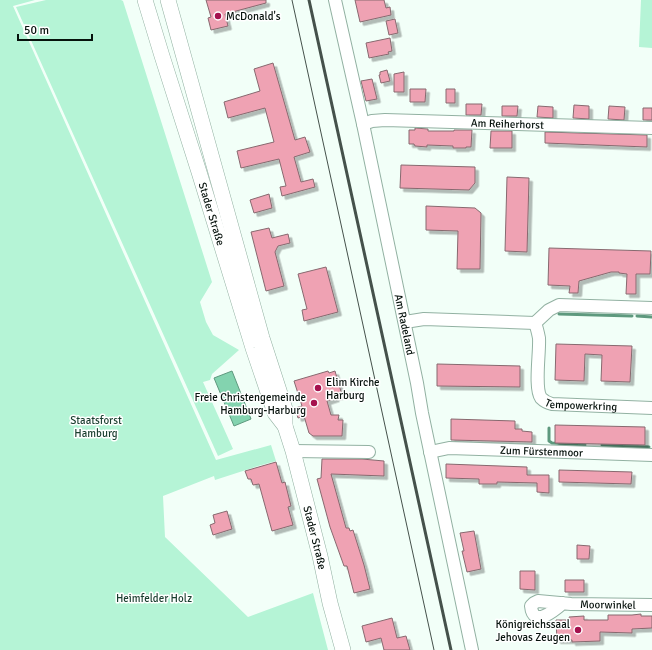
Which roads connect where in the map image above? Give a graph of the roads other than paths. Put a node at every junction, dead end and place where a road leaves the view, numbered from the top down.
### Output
1 (145, 0) edge
2 (168, 0) edge
3 (335, 0) edge
4 (363, 124) junction
5 (652, 128) edge
6 (652, 308) edge
7 (405, 322) junction
8 (535, 323) junction
9 (652, 408) edge
10 (285, 426) junction
11 (292, 451) junction
12 (370, 452) dead end
13 (430, 452) junction
14 (652, 455) edge
15 (563, 603) dead end
16 (652, 605) edge
17 (343, 650) edge
18 (472, 650) edge

1 - 10 main road, Stader Straße
2 - 10 main road, Stader Straße
3 - 4 street, Am Radeland
4 - 5 street, Am Reiherhorst
4 - 7 street, Am Radeland
6 - 8 street
7 - 8 street
7 - 13 street, Am Radeland
8 - 9 street, Tempowerkring
10 - 11 main road, Stader Straße
11 - 12 street
11 - 17 main road, Stader Straße
13 - 14 street, Zum Fürstenmoor
13 - 18 street, Am Radeland
15 - 16 street, Moorwinkel

